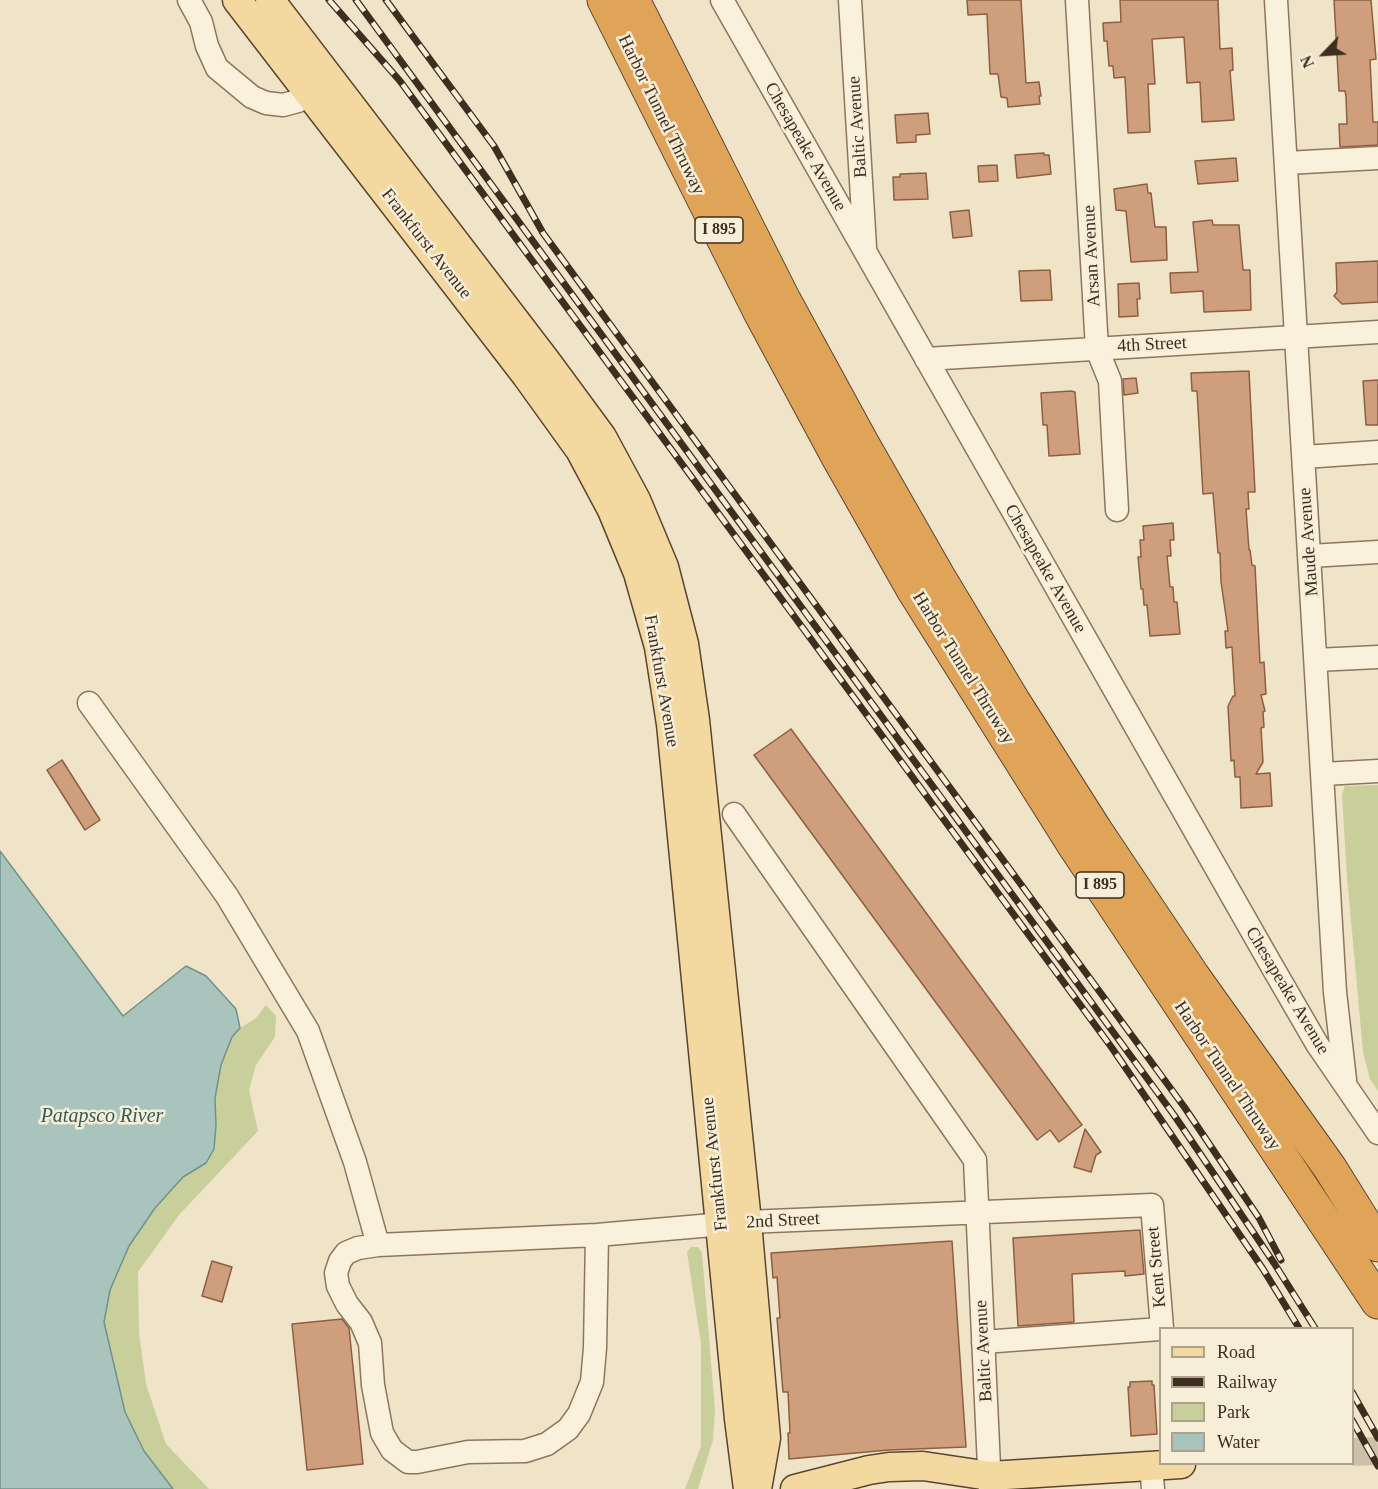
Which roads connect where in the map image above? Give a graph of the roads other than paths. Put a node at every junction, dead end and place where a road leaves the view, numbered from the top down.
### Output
1 (189, 0) edge
2 (237, 0) edge
3 (270, 0) edge
4 (604, 0) edge
5 (633, 0) edge
6 (722, 0) edge
7 (850, 0) edge
8 (1077, 0) edge
9 (1276, 0) edge
10 (320, 86) junction
11 (1378, 158) edge
12 (1286, 163) junction
13 (866, 254) junction
14 (1378, 332) edge
15 (1296, 337) junction
16 (1097, 349) junction
17 (926, 359) junction
18 (1378, 452) edge
19 (1304, 457) junction
20 (1117, 510) dead end
21 (1378, 552) edge
22 (1310, 556) junction
23 (1378, 657) edge
24 (1316, 660) junction
25 (89, 703) dead end
26 (1378, 771) edge
27 (1323, 774) junction
28 (734, 814) dead end
29 (1346, 1084) junction
30 (1378, 1133) edge
31 (1330, 1168) junction
32 (1152, 1205) joint
33 (977, 1212) junction
34 (734, 1223) junction
35 (1378, 1226) edge
36 (597, 1235) junction
37 (378, 1245) junction
38 (1378, 1245) edge
39 (1378, 1302) edge
40 (1161, 1327) edge
41 (1159, 1329) edge
42 (983, 1342) junction
43 (1178, 1465) edge
44 (1163, 1471) edge
45 (890, 1478) edge
46 (990, 1483) edge
47 (748, 1489) edge
48 (757, 1489) edge
49 (795, 1489) edge
50 (945, 1489) edge

1 - 10 street
2 - 10 main road, Frankfurst Avenue
3 - 10 main road, Frankfurst Avenue
4 - 39 highway, Harbor Tunnel Thruway / I 895
5 - 31 highway, Harbor Tunnel Thruway / I 895
6 - 13 street, Chesapeake Avenue
7 - 13 street, Baltic Avenue
8 - 16 street, Arsan Avenue
9 - 12 street, Maude Avenue
10 - 34 main road, Frankfurst Avenue
11 - 12 street
12 - 15 street, Maude Avenue
13 - 17 street, Chesapeake Avenue
14 - 15 street, 4th Street
15 - 16 street, 4th Street
15 - 19 street, Maude Avenue
16 - 17 street, 4th Street
16 - 20 street, Arsan Avenue
17 - 29 street, Chesapeake Avenue
18 - 19 street
19 - 22 street, Maude Avenue
21 - 22 street
22 - 24 street, Maude Avenue
23 - 24 street
24 - 27 street, Maude Avenue
25 - 37 street
26 - 27 street
27 - 29 street, Maude Avenue
28 - 33 street, Baltic Avenue
29 - 30 street, Chesapeake Avenue
31 - 35 highway
31 - 38 highway, Harbor Tunnel Thruway / I 895
32 - 33 street, 2nd Street
32 - 40 street, Kent Street
33 - 34 street, 2nd Street
33 - 42 street, Baltic Avenue
34 - 36 street, 2nd Street
34 - 47 main road, Frankfurst Avenue
34 - 48 main road, Frankfurst Avenue
36 - 37 street, 2nd Street
36 - 37 street, 2nd Street
41 - 42 street
42 - 46 street, Baltic Avenue
43 - 44 main road
44 - 46 main road
45 - 46 main road
45 - 49 main road
46 - 50 main road

